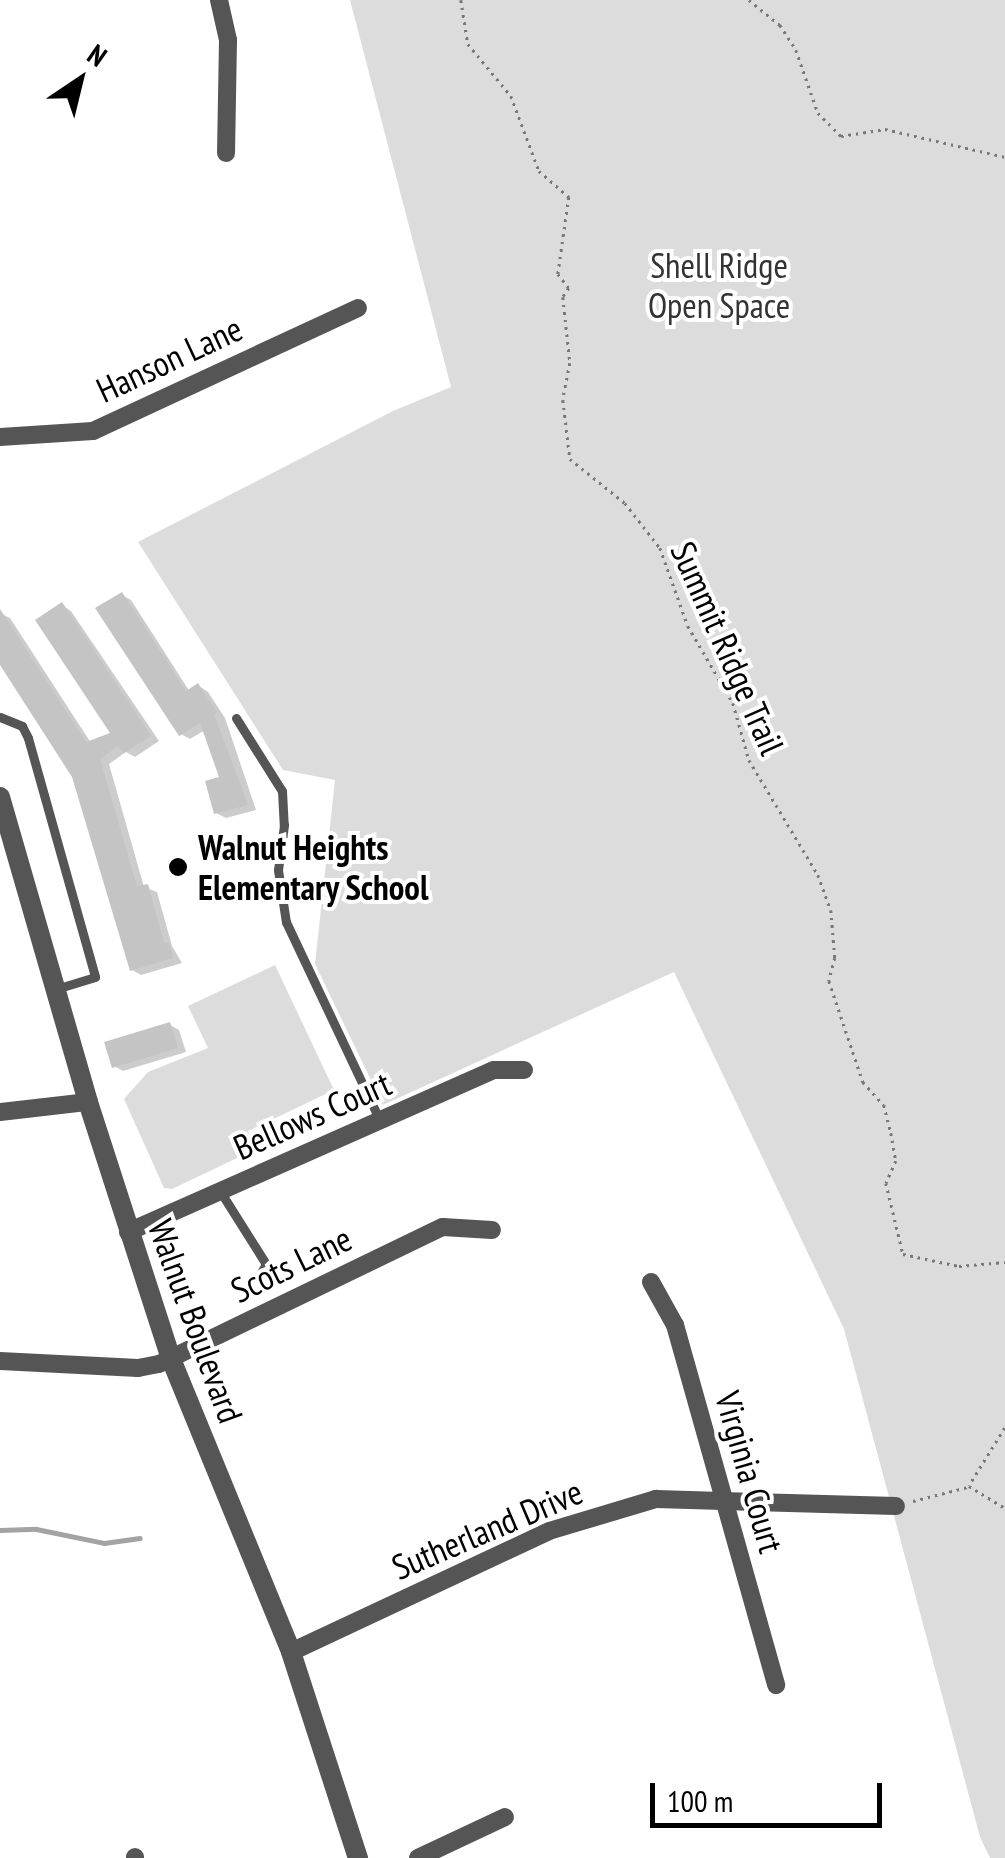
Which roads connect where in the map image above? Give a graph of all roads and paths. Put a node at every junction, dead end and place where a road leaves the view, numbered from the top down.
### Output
1 (219, 0) edge
2 (462, 0) edge
3 (749, 0) edge
4 (226, 153) dead end
5 (1005, 157) edge
6 (358, 308) dead end
7 (0, 438) edge
8 (0, 718) edge
9 (236, 718) dead end
10 (0, 796) edge
11 (56, 989) junction
12 (524, 1070) dead end
13 (88, 1102) junction
14 (0, 1112) edge
15 (380, 1120) junction
16 (220, 1191) junction
17 (492, 1230) dead end
18 (128, 1232) junction
19 (1005, 1262) edge
20 (258, 1278) dead end
21 (652, 1282) dead end
22 (171, 1359) junction
23 (0, 1361) edge
24 (1005, 1428) edge
25 (970, 1486) junction
26 (724, 1500) junction
27 (896, 1506) joint
28 (1005, 1508) edge
29 (291, 1652) junction
30 (776, 1685) dead end
31 (506, 1816) dead end
32 (358, 1858) edge
33 (418, 1858) edge

1 - 4 street
2 - 19 path, Summit Ridge Trail
3 - 5 path
6 - 7 street, Hanson Lane
8 - 11 lane
9 - 15 lane
10 - 11 street, Walnut Boulevard
11 - 13 street, Walnut Boulevard
12 - 15 street, Bellows Court
13 - 14 street
13 - 18 street, Walnut Boulevard
15 - 16 street, Bellows Court
16 - 18 street, Bellows Court
16 - 20 lane
17 - 22 street, Scots Lane
18 - 22 street, Walnut Boulevard
21 - 26 street, Virginia Court
22 - 23 street, Scots Lane
22 - 29 street, Walnut Boulevard
24 - 25 path
25 - 27 path
25 - 28 path
26 - 27 street, Sutherland Drive
26 - 29 street, Sutherland Drive
26 - 30 street, Virginia Court
29 - 32 street, Walnut Boulevard
31 - 33 street

